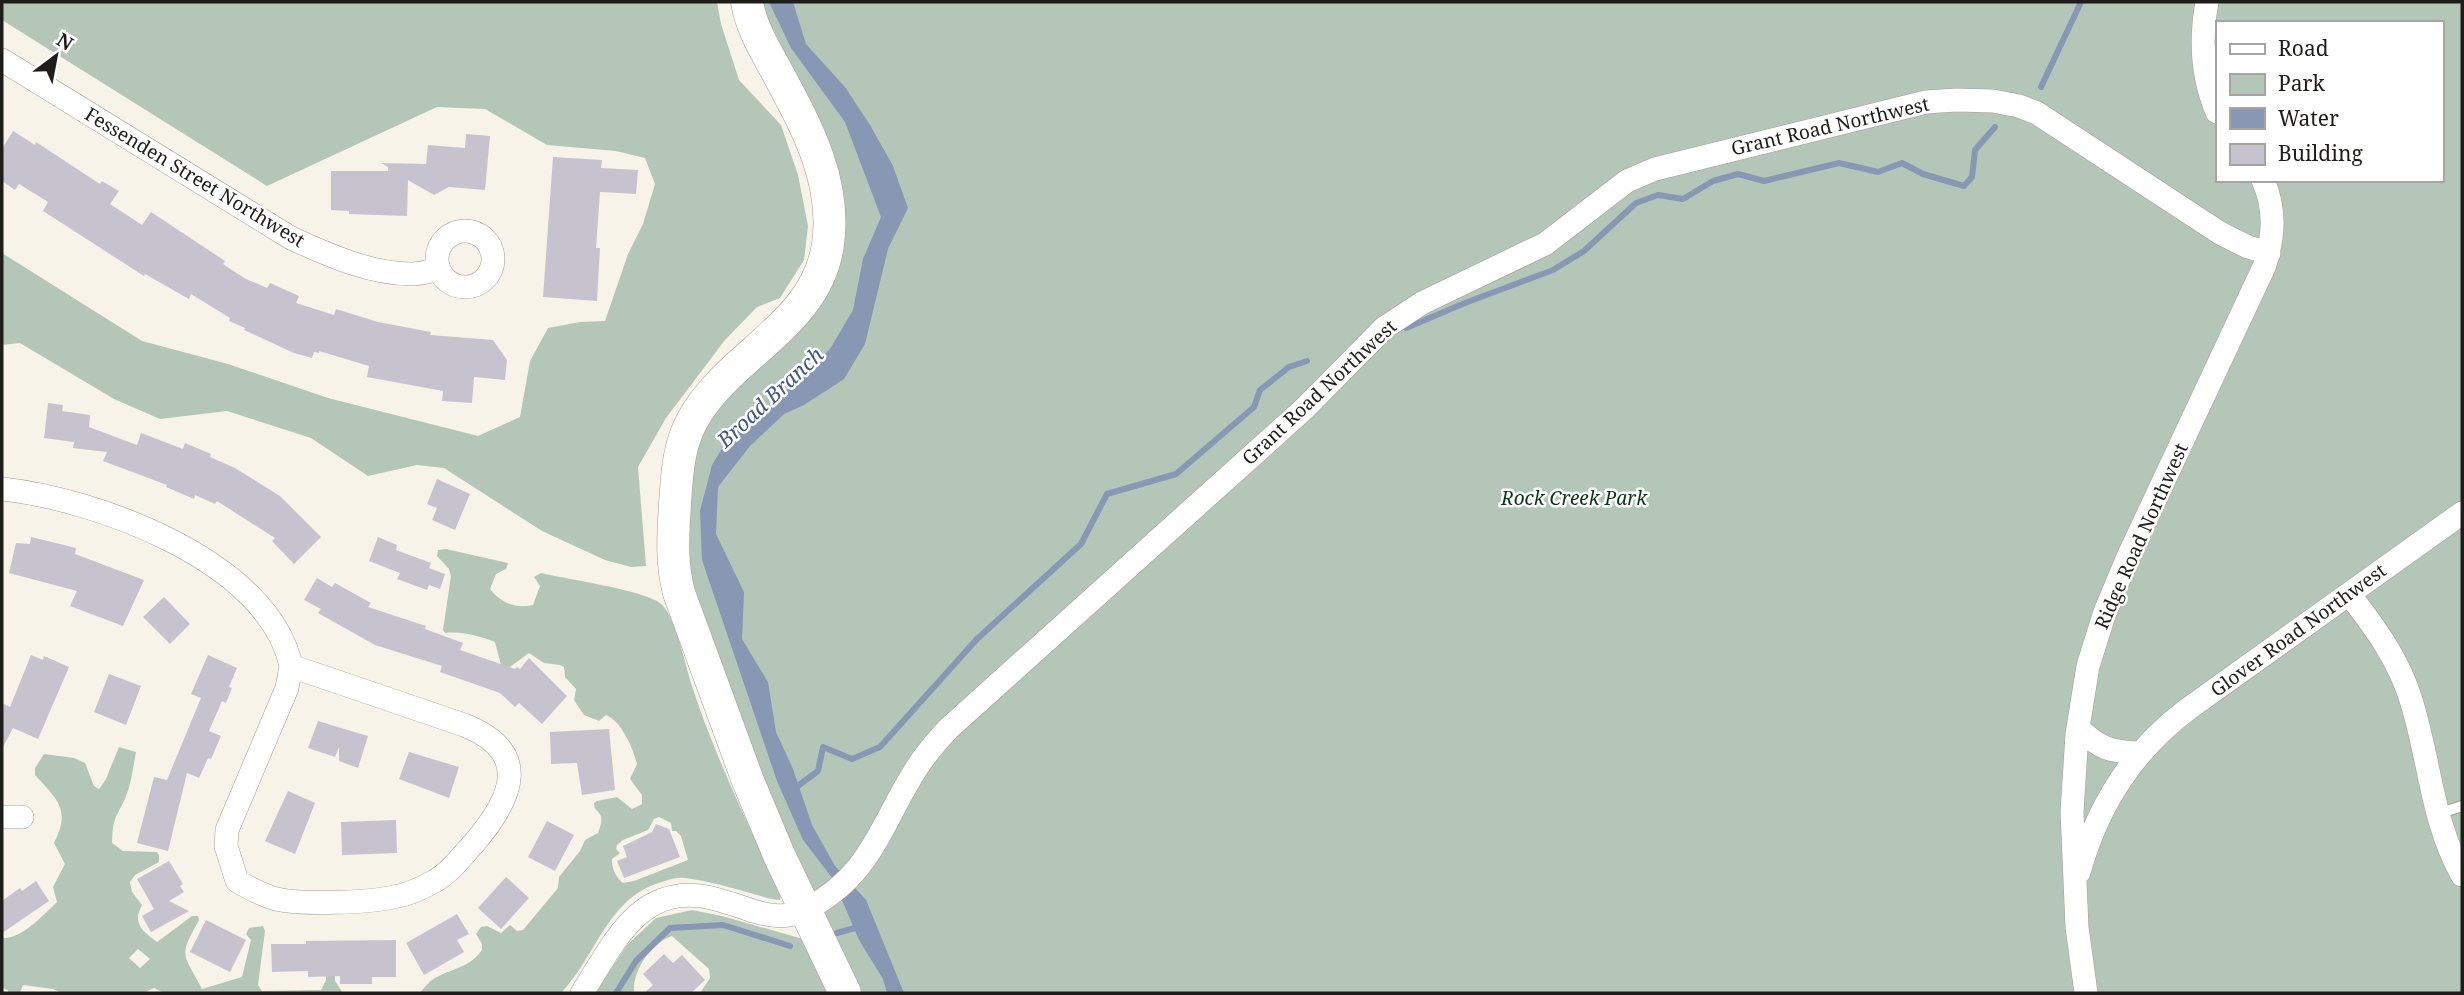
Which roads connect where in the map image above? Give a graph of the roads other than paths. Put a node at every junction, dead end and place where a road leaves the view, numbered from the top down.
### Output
1 (747, 2) edge
2 (2207, 2) edge
3 (2, 60) edge
4 (2216, 109) edge
5 (2264, 182) edge
6 (2269, 253) junction
7 (439, 269) dead end
8 (2, 489) edge
9 (2462, 513) edge
10 (2349, 594) junction
11 (291, 666) junction
12 (2078, 728) junction
13 (2139, 753) junction
14 (2462, 806) edge
15 (2437, 814) junction
16 (2462, 875) edge
17 (2075, 885) junction
18 (805, 910) junction
19 (582, 993) edge
20 (845, 993) edge
21 (2085, 993) edge

1 - 18 main road
2 - 4 street
3 - 7 street, Fessenden Street Northwest
5 - 6 street, Ridge Road Northwest
6 - 12 street, Ridge Road Northwest
6 - 18 street, Grant Road Northwest
8 - 11 street
9 - 10 street, Glover Road Northwest
10 - 13 street, Glover Road Northwest
10 - 15 street
11 - 11 street
12 - 13 street
12 - 17 street, Ridge Road Northwest
13 - 17 street, Glover Road Northwest
14 - 15 lane
15 - 16 street
17 - 21 street, Ridge Road Northwest
18 - 19 street
18 - 20 main road

